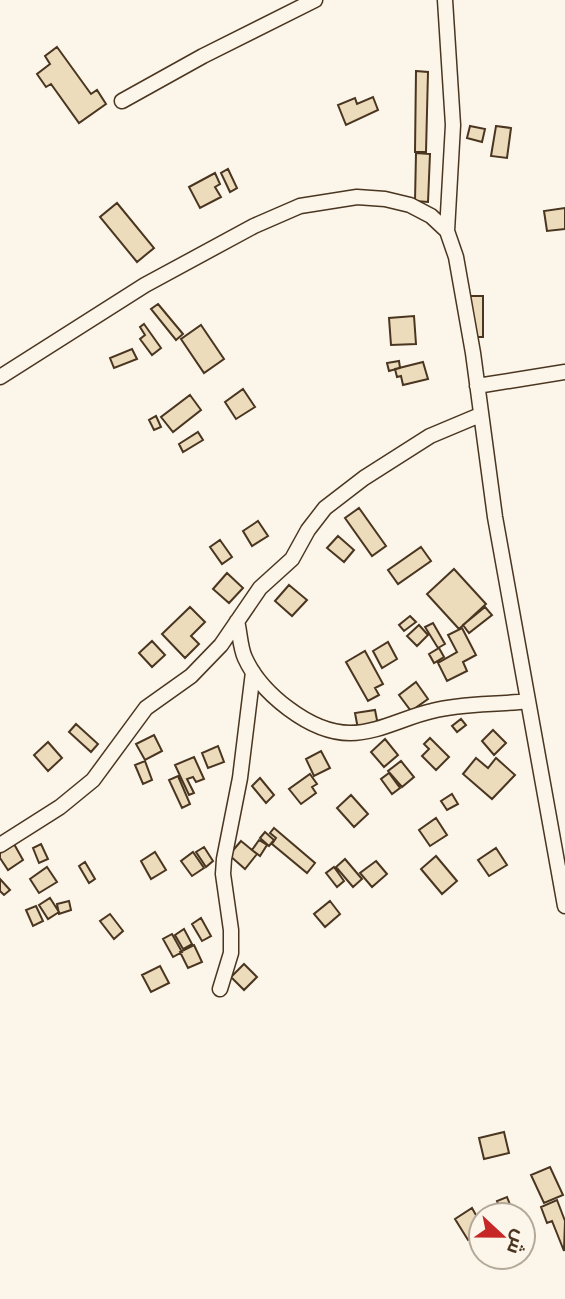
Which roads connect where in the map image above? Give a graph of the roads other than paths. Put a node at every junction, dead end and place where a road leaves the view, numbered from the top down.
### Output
1 (316, 0) edge
2 (445, 0) edge
3 (122, 101) dead end
4 (447, 231) junction
5 (565, 372) edge
6 (0, 377) edge
7 (477, 386) junction
8 (480, 415) junction
9 (237, 621) junction
10 (253, 672) junction
11 (528, 701) junction
12 (0, 845) edge
13 (565, 906) edge
14 (220, 989) dead end

1 - 3 street
2 - 4 street
4 - 6 street
4 - 7 street
5 - 7 street
7 - 8 street
8 - 9 street
8 - 11 street
9 - 10 street
9 - 12 street
10 - 11 street
10 - 14 street
11 - 13 street

